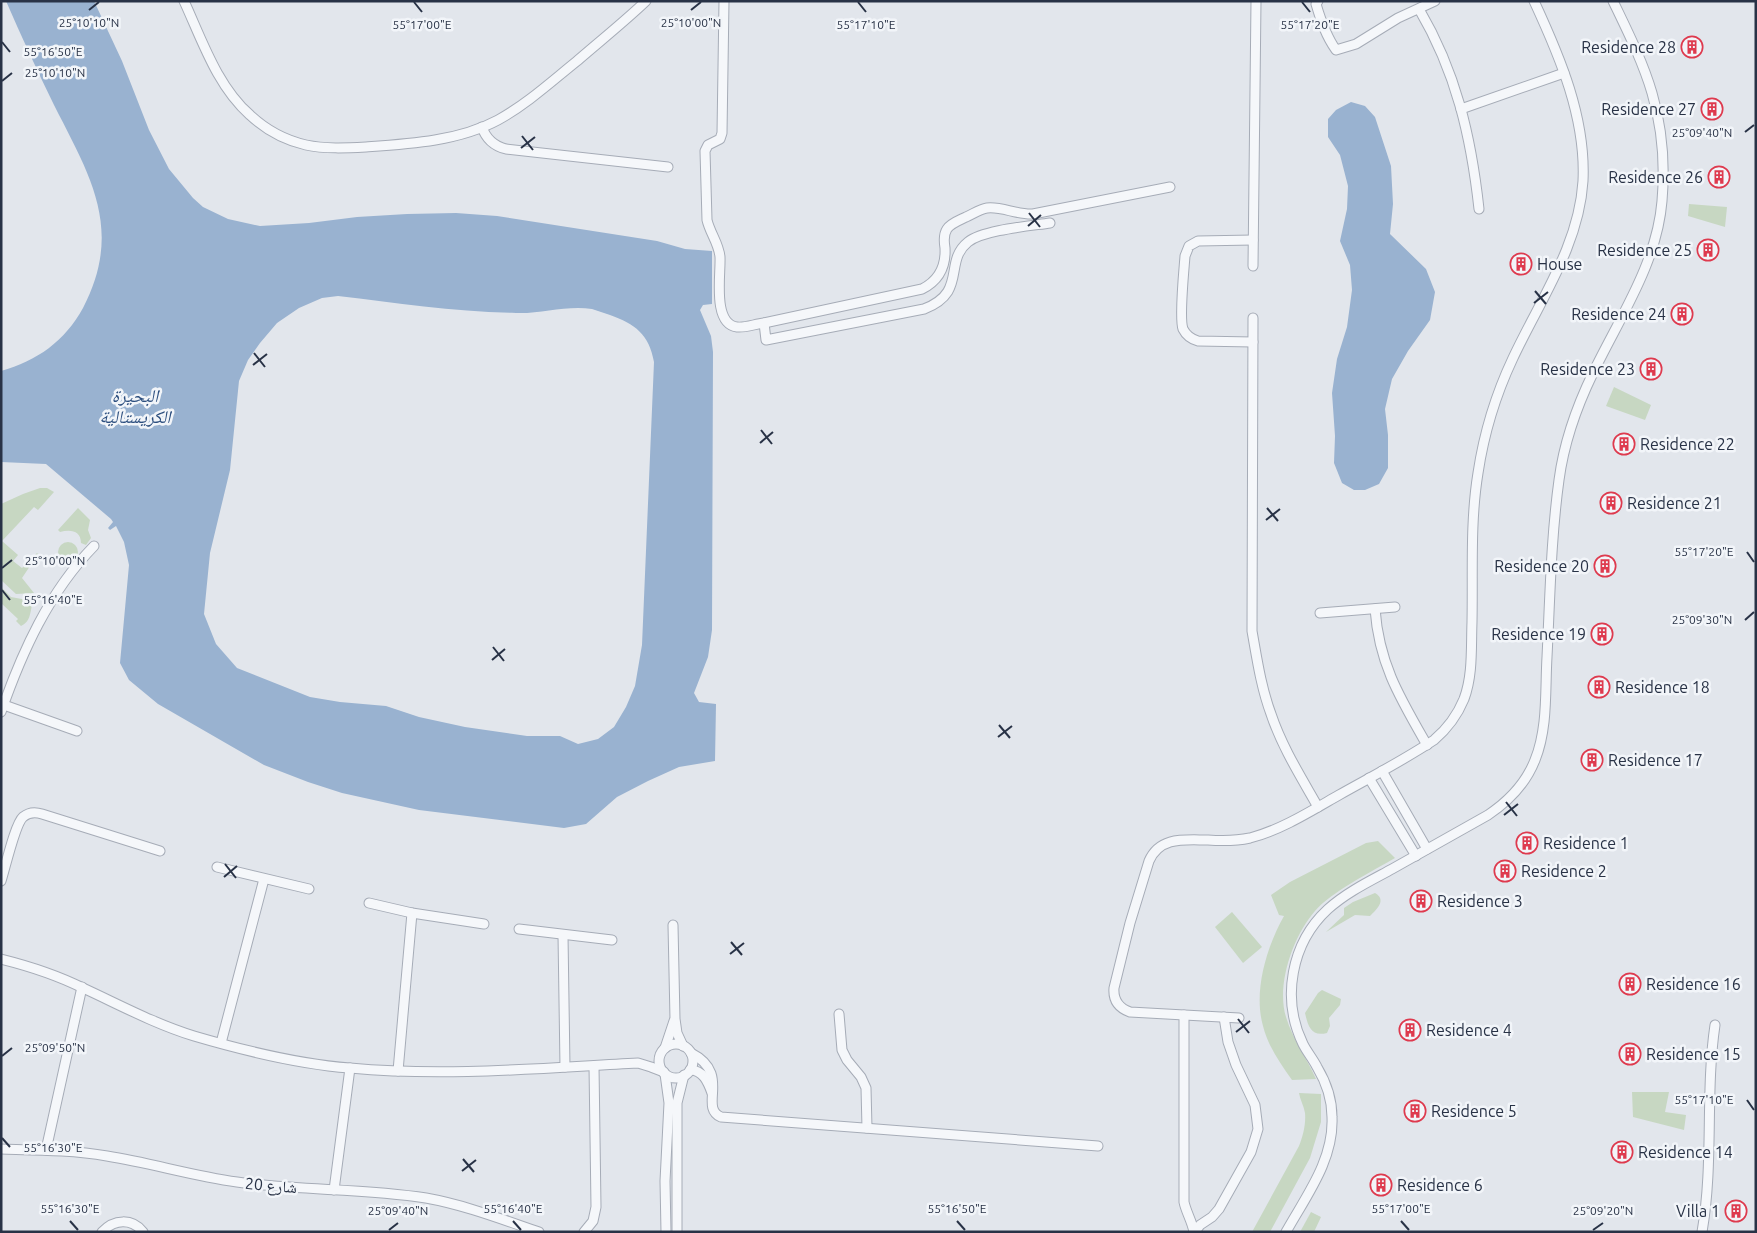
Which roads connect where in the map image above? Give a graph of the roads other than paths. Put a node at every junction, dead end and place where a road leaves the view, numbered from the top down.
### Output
1 (184, 1) edge
2 (646, 1) edge
3 (724, 1) edge
4 (1256, 1) edge
5 (1318, 1) edge
6 (1435, 1) edge
7 (1534, 1) edge
8 (1613, 1) edge
9 (1419, 9) junction
10 (1564, 73) junction
11 (1461, 109) junction
12 (482, 127) junction
13 (668, 167) dead end
14 (1170, 187) dead end
15 (1479, 209) dead end
16 (1050, 222) dead end
17 (1254, 240) junction
18 (1253, 266) dead end
19 (1253, 318) dead end
20 (764, 323) junction
21 (1253, 342) junction
22 (94, 546) dead end
23 (1395, 607) dead end
24 (1376, 609) junction
25 (1320, 613) dead end
26 (2, 709) edge
27 (78, 730) dead end
28 (1427, 745) junction
29 (1382, 771) junction
30 (1369, 778) junction
31 (1318, 807) junction
32 (1404, 808) junction
33 (1391, 815) junction
34 (1428, 849) junction
35 (160, 851) dead end
36 (1416, 856) junction
37 (217, 867) dead end
38 (264, 879) junction
39 (1, 882) edge
40 (309, 890) dead end
41 (369, 903) dead end
42 (412, 913) junction
43 (484, 924) dead end
44 (673, 924) dead end
45 (520, 929) dead end
46 (564, 936) junction
47 (612, 940) dead end
48 (1, 959) edge
49 (82, 987) junction
50 (839, 1014) dead end
51 (1184, 1015) junction
52 (1224, 1017) junction
53 (1239, 1018) dead end
54 (675, 1019) junction
55 (1715, 1024) dead end
56 (221, 1043) junction
57 (683, 1046) junction
58 (663, 1051) junction
59 (691, 1053) junction
60 (638, 1063) junction
61 (594, 1066) junction
62 (566, 1067) junction
63 (350, 1068) junction
64 (398, 1071) junction
65 (665, 1073) junction
66 (687, 1073) junction
67 (712, 1094) junction
68 (867, 1128) junction
69 (1098, 1146) dead end
70 (1, 1149) edge
71 (46, 1150) junction
72 (665, 1181) junction
73 (677, 1181) junction
74 (334, 1190) junction
75 (1191, 1217) junction
76 (1206, 1221) junction
77 (102, 1231) edge
78 (143, 1232) edge
79 (539, 1232) edge
80 (584, 1232) edge
81 (666, 1232) edge
82 (677, 1232) edge
83 (1194, 1232) edge
84 (1286, 1232) edge
85 (1702, 1232) edge

1 - 12 street
2 - 12 street
3 - 20 street
4 - 17 street
5 - 9 street
6 - 9 street
7 - 10 street
8 - 34 street
9 - 11 street
10 - 11 street
10 - 28 street
11 - 15 street
12 - 13 street
14 - 20 street
16 - 20 street
17 - 18 street
17 - 21 street
19 - 21 street
21 - 31 street
22 - 26 street
23 - 24 street
24 - 25 street
24 - 28 street
26 - 27 street
28 - 29 street
29 - 30 street
29 - 32 street
30 - 31 street
30 - 33 street
31 - 51 street
32 - 33 street
32 - 34 street
33 - 36 street
34 - 36 street
35 - 39 street
36 - 84 street
37 - 38 street
38 - 40 street
38 - 56 street
41 - 42 street
42 - 43 street
42 - 64 street
44 - 54 street
45 - 46 street
46 - 47 street
46 - 62 street
48 - 49 street
49 - 56 street
49 - 71 street
50 - 68 street
51 - 52 street
51 - 75 street
52 - 53 street
52 - 76 street
54 - 57 street
54 - 58 street
55 - 85 street
56 - 63 street
57 - 58 street
57 - 59 street
58 - 60 street
58 - 65 street
59 - 66 street
59 - 67 street
60 - 61 street
60 - 65 street
61 - 62 street
61 - 80 street
62 - 64 street
63 - 64 street
63 - 74 street
65 - 66 street
65 - 72 street
66 - 67 street
66 - 73 street
67 - 68 street
68 - 69 street
70 - 71 street, شارع 20
71 - 74 street, شارع 20
72 - 73 street
72 - 81 street
73 - 82 street
74 - 79 street, شارع 20
75 - 76 street
75 - 83 street
76 - 83 street
77 - 78 street

